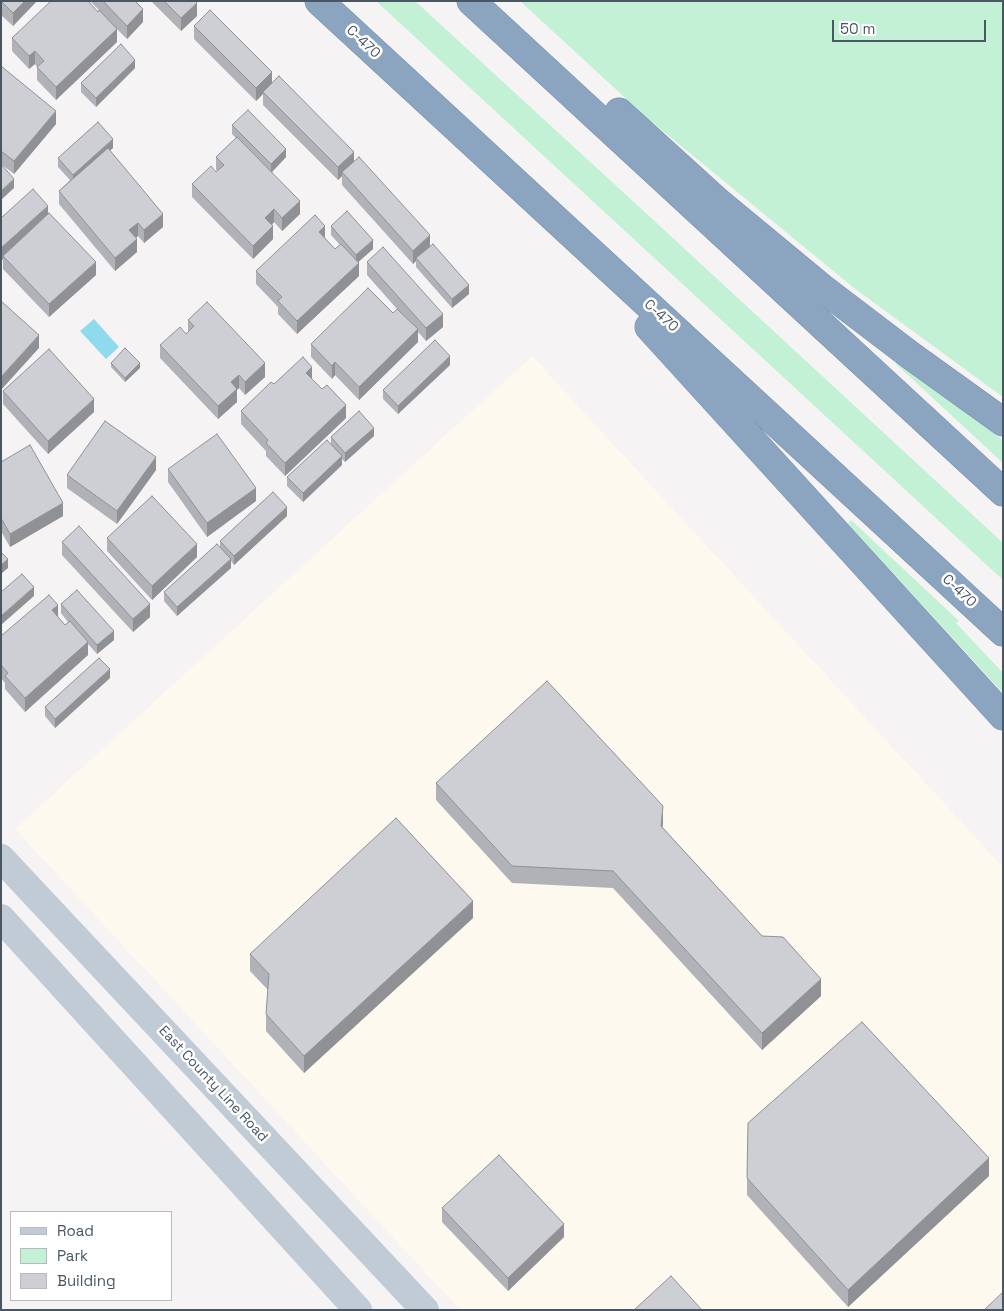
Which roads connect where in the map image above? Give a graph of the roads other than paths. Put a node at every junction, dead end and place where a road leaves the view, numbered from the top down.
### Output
1 (319, 1) edge
2 (471, 1) edge
3 (532, 58) junction
4 (527, 194) junction
5 (1003, 422) edge
6 (1003, 492) edge
7 (1003, 632) edge
8 (1003, 716) edge
9 (1, 858) edge
10 (1, 918) edge
11 (358, 1310) edge
12 (425, 1310) edge

1 - 4 highway, C-470
2 - 3 highway
3 - 5 highway
3 - 6 highway
4 - 7 highway, C-470
4 - 8 highway
9 - 12 main road, East County Line Road
10 - 11 main road

